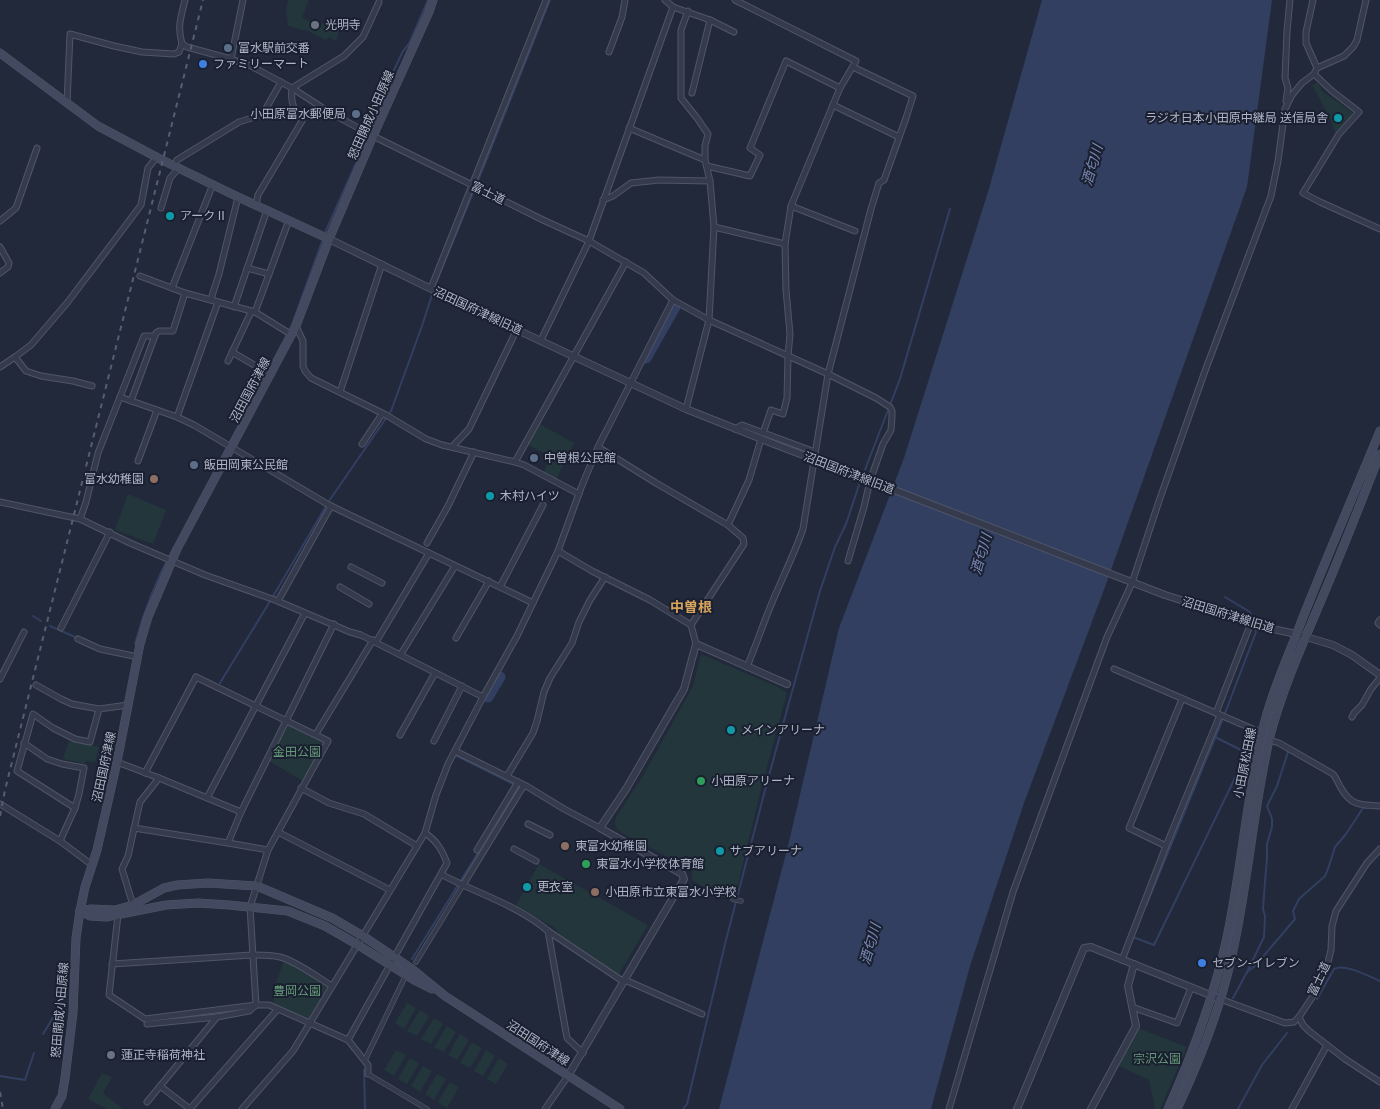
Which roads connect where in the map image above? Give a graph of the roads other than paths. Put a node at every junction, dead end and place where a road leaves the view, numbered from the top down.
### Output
1 (185, 0) edge
2 (243, 0) edge
3 (433, 0) edge
4 (546, 0) edge
5 (625, 0) edge
6 (665, 0) edge
7 (735, 0) edge
8 (1290, 0) edge
9 (1313, 0) edge
10 (1366, 0) edge
11 (378, 1) edge
12 (674, 6) junction
13 (688, 11) junction
14 (710, 20) junction
15 (734, 32) dead end
16 (182, 44) junction
17 (609, 52) dead end
18 (0, 53) edge
19 (231, 59) junction
20 (853, 67) junction
21 (1317, 68) junction
22 (1314, 74) junction
23 (281, 82) junction
24 (292, 88) junction
25 (840, 88) junction
26 (692, 93) dead end
27 (67, 104) junction
28 (833, 105) junction
29 (1285, 109) junction
30 (629, 128) junction
31 (372, 136) junction
32 (899, 137) junction
33 (37, 148) dead end
34 (157, 157) junction
35 (706, 163) junction
36 (177, 167) junction
37 (710, 181) junction
38 (213, 184) junction
39 (474, 186) junction
40 (238, 197) junction
41 (603, 200) junction
42 (256, 205) junction
43 (791, 206) junction
44 (161, 208) dead end
45 (267, 210) junction
46 (288, 220) junction
47 (0, 221) edge
48 (714, 227) junction
49 (1380, 228) edge
50 (855, 231) dead end
51 (330, 239) junction
52 (589, 241) junction
53 (785, 244) junction
54 (0, 247) edge
55 (626, 262) junction
56 (382, 264) junction
57 (247, 268) junction
58 (0, 273) edge
59 (269, 274) junction
60 (140, 276) dead end
61 (172, 288) junction
62 (434, 290) junction
63 (185, 293) junction
64 (211, 299) junction
65 (673, 300) junction
66 (218, 302) junction
67 (234, 307) junction
68 (253, 312) junction
69 (709, 320) junction
70 (296, 326) junction
71 (517, 329) junction
72 (292, 335) junction
73 (155, 336) junction
74 (541, 340) junction
75 (232, 352) junction
76 (574, 355) junction
77 (788, 356) junction
78 (15, 357) junction
79 (228, 361) dead end
80 (0, 366) edge
81 (828, 374) junction
82 (271, 375) junction
83 (631, 382) junction
84 (92, 386) dead end
85 (340, 392) junction
86 (120, 397) junction
87 (131, 401) junction
88 (686, 409) junction
89 (156, 410) junction
90 (386, 415) junction
91 (176, 417) junction
92 (1380, 431) edge
93 (762, 436) junction
94 (362, 444) dead end
95 (232, 447) junction
96 (452, 447) junction
97 (598, 447) junction
98 (474, 452) junction
99 (815, 452) junction
100 (1380, 454) edge
101 (138, 460) dead end
102 (515, 462) junction
103 (868, 480) junction
104 (579, 494) junction
105 (0, 502) edge
106 (329, 505) junction
107 (543, 505) dead end
108 (80, 519) junction
109 (728, 525) junction
110 (110, 532) junction
111 (427, 542) dead end
112 (558, 551) junction
113 (429, 553) junction
114 (172, 560) junction
115 (848, 561) dead end
116 (455, 566) junction
117 (351, 567) dead end
118 (605, 577) junction
119 (489, 581) junction
120 (382, 583) dead end
121 (1132, 583) junction
122 (340, 587) dead end
123 (500, 587) junction
124 (277, 600) junction
125 (533, 603) junction
126 (369, 604) dead end
127 (305, 613) junction
128 (1380, 620) edge
129 (334, 624) junction
130 (1251, 624) junction
131 (691, 625) junction
132 (1380, 625) edge
133 (61, 628) dead end
134 (24, 632) dead end
135 (1296, 634) junction
136 (1306, 637) junction
137 (456, 638) dead end
138 (78, 639) dead end
139 (374, 641) junction
140 (696, 644) junction
141 (401, 654) junction
142 (138, 657) junction
143 (747, 667) junction
144 (3, 668) edge
145 (1114, 669) dead end
146 (435, 673) junction
147 (1380, 674) edge
148 (0, 679) edge
149 (787, 684) dead end
150 (36, 685) dead end
151 (462, 686) junction
152 (483, 697) junction
153 (1182, 699) junction
154 (128, 705) junction
155 (256, 706) junction
156 (99, 708) junction
157 (1218, 714) junction
158 (1352, 717) dead end
159 (286, 721) junction
160 (1262, 733) junction
161 (316, 734) junction
162 (400, 735) dead end
163 (1270, 740) junction
164 (434, 741) dead end
165 (24, 743) junction
166 (455, 751) junction
167 (118, 762) junction
168 (145, 773) junction
169 (507, 776) junction
170 (159, 778) junction
171 (517, 784) junction
172 (524, 785) junction
173 (301, 788) junction
174 (207, 798) junction
175 (0, 804) edge
176 (1380, 806) edge
177 (75, 808) junction
178 (241, 812) junction
179 (528, 824) dead end
180 (134, 828) junction
181 (600, 828) junction
182 (278, 832) junction
183 (425, 833) junction
184 (550, 835) dead end
185 (60, 841) junction
186 (228, 843) junction
187 (417, 846) junction
188 (1166, 846) junction
189 (514, 849) dead end
190 (1380, 849) edge
191 (268, 850) junction
192 (477, 850) dead end
193 (536, 861) dead end
194 (92, 864) junction
195 (441, 874) junction
196 (463, 885) junction
197 (257, 886) junction
198 (390, 890) junction
199 (733, 899) dead end
200 (741, 901) dead end
201 (133, 905) junction
202 (250, 907) junction
203 (80, 911) junction
204 (118, 915) junction
205 (548, 931) junction
206 (362, 936) junction
207 (358, 945) junction
208 (252, 955) junction
209 (394, 957) junction
210 (1122, 960) junction
211 (112, 964) junction
212 (1134, 964) junction
213 (390, 965) junction
214 (414, 965) junction
215 (406, 975) junction
216 (624, 981) junction
217 (332, 986) junction
218 (1191, 988) junction
219 (445, 996) junction
220 (1211, 996) junction
221 (1220, 999) junction
222 (256, 1005) junction
223 (1132, 1007) junction
224 (278, 1010) junction
225 (702, 1014) dead end
226 (217, 1017) junction
227 (1299, 1018) junction
228 (147, 1024) dead end
229 (310, 1024) junction
230 (348, 1040) junction
231 (1327, 1045) junction
232 (583, 1054) junction
233 (366, 1060) junction
234 (368, 1074) joint
235 (568, 1076) junction
236 (1380, 1082) edge
237 (160, 1086) junction
238 (147, 1102) dead end
239 (55, 1109) edge
240 (190, 1109) edge
241 (242, 1109) edge
242 (427, 1109) edge
243 (544, 1109) edge
244 (620, 1109) edge
245 (950, 1109) edge
246 (1017, 1109) edge
247 (1091, 1109) edge
248 (1168, 1109) edge
249 (1176, 1109) edge
250 (1292, 1109) edge

1 - 16 street
2 - 19 street
3 - 31 main road, 怒田開成小田原線
4 - 39 street
5 - 17 street
6 - 12 street
7 - 20 street
8 - 29 street
9 - 21 street
10 - 21 street
11 - 24 street
12 - 13 street
12 - 30 street
13 - 14 street
13 - 35 street
14 - 15 street
14 - 26 street
16 - 19 street, 富士道
16 - 27 street
18 - 27 main road
19 - 23 street, 富士道
20 - 25 street
20 - 32 street
21 - 22 street
22 - 29 street
22 - 49 street
23 - 24 street, 富士道
23 - 36 street
24 - 31 street, 富士道
24 - 42 street
25 - 28 street
25 - 35 street
27 - 34 main road
28 - 32 street
28 - 43 street
29 - 121 street
30 - 35 street
30 - 41 street
31 - 39 street, 富士道
31 - 51 main road, 怒田開成小田原線
32 - 81 street
33 - 47 street
34 - 36 main road
34 - 78 street
35 - 37 street
36 - 38 main road
36 - 44 street
37 - 41 street
37 - 48 street
38 - 40 main road
38 - 61 street
39 - 52 street, 富士道
39 - 62 street
40 - 42 main road
40 - 64 street
41 - 52 street
42 - 45 main road
43 - 50 street
43 - 53 street
45 - 46 main road
45 - 57 street
46 - 51 main road
46 - 59 street
48 - 53 street
48 - 69 street
51 - 56 street, 沼田国府津線旧道
51 - 70 main road, 沼田国府津線
52 - 55 street, 富士道
52 - 74 street
53 - 77 street
54 - 58 street
55 - 65 street, 富士道
55 - 76 street
56 - 62 street, 沼田国府津線旧道
56 - 85 street
57 - 59 street
57 - 67 street
59 - 68 street
60 - 61 street
61 - 63 street
62 - 71 street, 沼田国府津線旧道
63 - 64 street
63 - 73 street
64 - 66 street
65 - 69 street, 富士道
65 - 83 street
66 - 67 street
66 - 91 street
67 - 68 street
68 - 72 street
68 - 75 street
69 - 77 street, 富士道
69 - 88 street
70 - 72 main road, 沼田国府津線
70 - 85 street
71 - 74 street, 沼田国府津線旧道
71 - 96 street
72 - 82 main road, 沼田国府津線
73 - 86 street
73 - 87 street
74 - 76 street, 沼田国府津線旧道
75 - 79 street
75 - 82 street
76 - 83 street, 沼田国府津線旧道
76 - 102 street
77 - 81 street, 富士道
77 - 93 street
78 - 80 street
78 - 84 street
81 - 99 street
81 - 103 street, 富士道
82 - 95 main road, 沼田国府津線
83 - 88 street, 沼田国府津線旧道
83 - 97 street
85 - 90 street
86 - 87 street
86 - 108 street
87 - 89 street
88 - 93 street, 沼田国府津線旧道
89 - 91 street
89 - 101 street
90 - 94 street
90 - 96 street
91 - 95 street
92 - 135 main road, 小田原松田線
93 - 99 street
93 - 103 street, 沼田国府津線旧道, bridge
93 - 109 street
95 - 106 street
95 - 114 main road, 沼田国府津線
96 - 98 street
97 - 104 street
97 - 109 street
98 - 102 street
98 - 111 street
99 - 143 street
100 - 136 main road, 小田原松田線
102 - 104 street
103 - 115 street
103 - 121 street, 沼田国府津線旧道
104 - 112 street
105 - 108 street
106 - 113 street
106 - 124 street
107 - 123 street
108 - 110 street
109 - 131 street
110 - 114 street
110 - 133 street
112 - 118 street
112 - 125 street
113 - 116 street
113 - 139 street
114 - 124 street
114 - 142 main road, 沼田国府津線
116 - 119 street
116 - 141 street
117 - 120 street
118 - 131 street
118 - 169 street
119 - 123 street
119 - 137 street
121 - 130 street, 沼田国府津線旧道
121 - 245 street
122 - 126 street
123 - 125 street
124 - 127 street
125 - 152 street
127 - 129 street
127 - 155 street
128 - 132 street
129 - 139 street
129 - 159 street
130 - 135 street, 沼田国府津線旧道
130 - 157 street
131 - 140 street
134 - 144 street
135 - 136 street, 沼田国府津線旧道
135 - 160 main road, 小田原松田線
136 - 147 street, 沼田国府津線旧道
136 - 163 main road, 小田原松田線
138 - 142 street
139 - 141 street
139 - 161 street
140 - 143 street
140 - 181 street
141 - 146 street
142 - 154 main road, 沼田国府津線
143 - 149 street
144 - 148 street
145 - 153 street
146 - 151 street
146 - 162 street
147 - 158 street
150 - 156 street
151 - 152 street
151 - 164 street
152 - 166 street
153 - 157 street
153 - 188 street
154 - 156 street
154 - 167 main road, 沼田国府津線
155 - 159 street
155 - 168 street
155 - 174 street
156 - 165 street
157 - 160 street
157 - 188 street
159 - 161 street
159 - 178 street
160 - 220 main road, 小田原松田線
161 - 173 street
163 - 176 street
163 - 221 main road, 小田原松田線
165 - 177 street
165 - 177 street
166 - 169 street
166 - 183 street
167 - 168 street
167 - 194 main road, 沼田国府津線
168 - 170 street
169 - 171 street
170 - 174 street
170 - 180 street
171 - 172 street
171 - 192 street
172 - 181 street
172 - 196 street
173 - 182 street
173 - 187 street
174 - 178 street
175 - 185 street
177 - 185 street
178 - 186 street
179 - 184 street
180 - 186 street
180 - 201 street
181 - 216 street
182 - 191 street
182 - 198 street
183 - 187 street
183 - 195 street
185 - 194 street
186 - 191 street
187 - 198 street
188 - 210 street
189 - 193 street
190 - 227 street, 富士道
191 - 197 street
194 - 203 main road, 沼田国府津線
195 - 196 street
195 - 209 street
196 - 205 street
196 - 214 street
197 - 201 main road, 沼田国府津線
197 - 202 street
197 - 206 main road, 沼田国府津線
198 - 206 street
199 - 200 street
201 - 203 main road, 沼田国府津線
202 - 204 main road, 沼田国府津線
202 - 207 main road, 沼田国府津線
202 - 208 street
203 - 204 main road, 沼田国府津線
203 - 239 main road, 怒田開成小田原線
204 - 211 street
205 - 216 street
205 - 232 street
206 - 207 street
206 - 209 main road, 沼田国府津線
207 - 213 main road, 沼田国府津線
207 - 217 street
208 - 211 street
208 - 217 street
208 - 222 street
209 - 213 street
209 - 214 main road, 沼田国府津線
210 - 212 street
210 - 246 street
211 - 222 street
212 - 218 street
212 - 223 street
213 - 215 main road, 沼田国府津線
213 - 230 street
214 - 219 main road, 沼田国府津線
215 - 219 main road, 沼田国府津線
215 - 233 street
216 - 225 street
216 - 232 street
217 - 229 street
218 - 220 street
218 - 223 street
219 - 235 main road, 沼田国府津線
220 - 221 street
220 - 248 main road, 小田原松田線
221 - 227 street
221 - 249 main road, 小田原松田線
222 - 224 street
222 - 226 street
223 - 247 street
224 - 229 street
224 - 240 street
226 - 228 street
226 - 237 street
227 - 231 street
229 - 230 street
229 - 241 street
230 - 233 street
231 - 236 street
231 - 250 street
232 - 235 street
233 - 234 street
234 - 242 street
235 - 243 street
235 - 244 main road, 沼田国府津線
237 - 238 street
237 - 240 street

